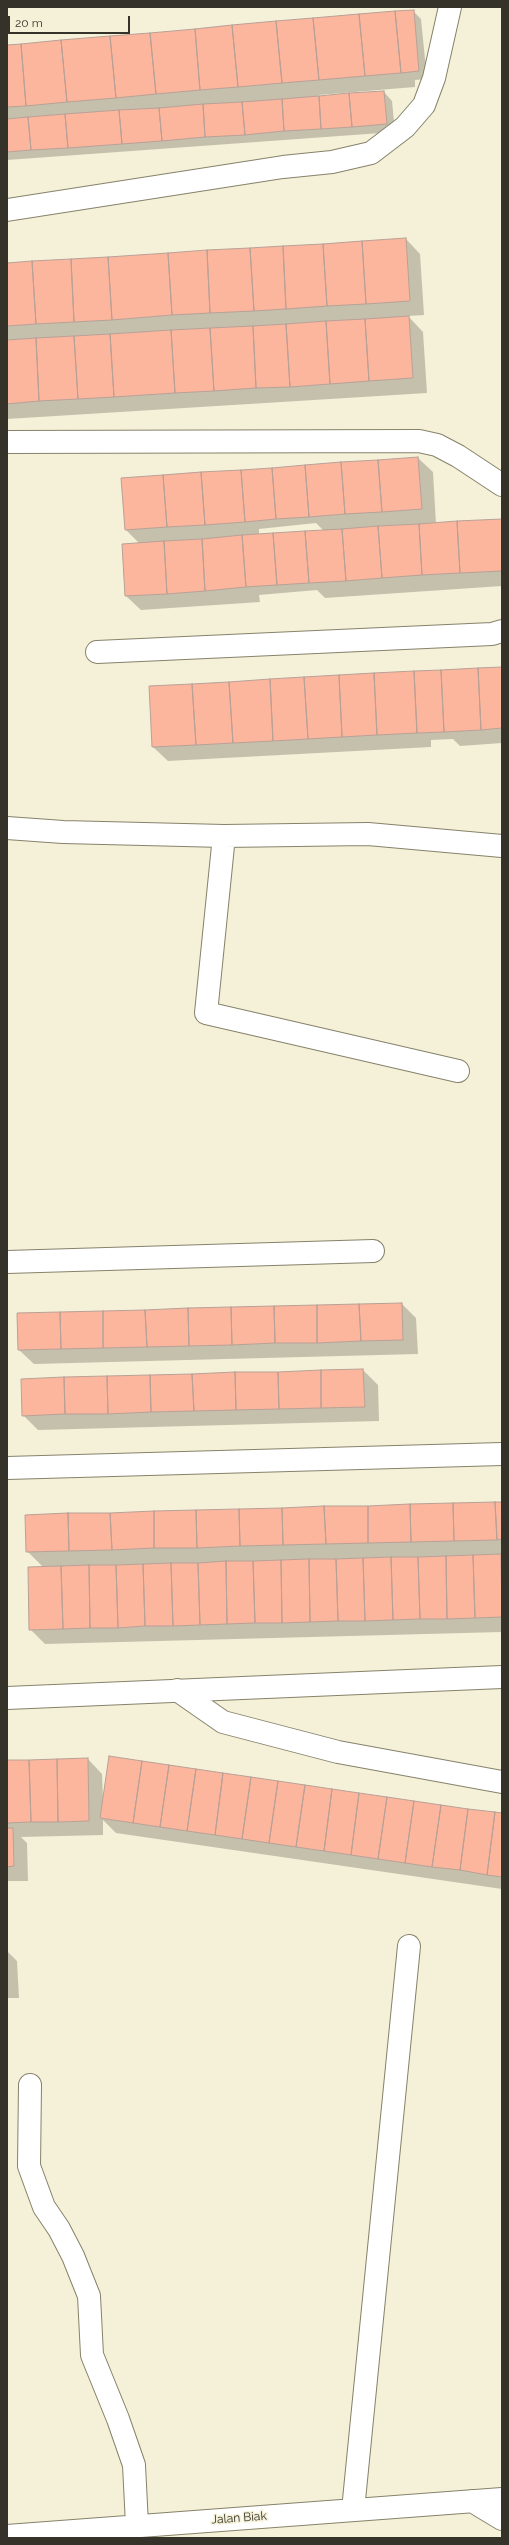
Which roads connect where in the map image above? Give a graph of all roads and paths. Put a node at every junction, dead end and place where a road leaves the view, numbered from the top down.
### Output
1 (450, 7) edge
2 (7, 210) edge
3 (7, 442) edge
4 (502, 485) edge
5 (502, 631) edge
6 (97, 652) dead end
7 (7, 828) edge
8 (224, 836) junction
9 (502, 846) edge
10 (458, 1071) dead end
11 (373, 1251) dead end
12 (7, 1262) edge
13 (502, 1454) edge
14 (7, 1468) edge
15 (502, 1677) edge
16 (177, 1690) junction
17 (7, 1698) edge
18 (502, 1782) edge
19 (409, 1946) dead end
20 (30, 2085) dead end
21 (502, 2499) edge
22 (472, 2501) junction
23 (353, 2510) junction
24 (502, 2519) edge
25 (137, 2525) junction
26 (7, 2536) edge

1 - 2 street
3 - 4 street
5 - 6 street
7 - 8 street
8 - 9 street
8 - 10 street
11 - 12 street
13 - 14 street
15 - 16 street
16 - 17 street
16 - 18 street
19 - 23 street
20 - 25 street
21 - 22 street, Jalan Biak
22 - 23 street, Jalan Biak
22 - 24 street
23 - 25 street, Jalan Biak
25 - 26 street, Jalan Biak

